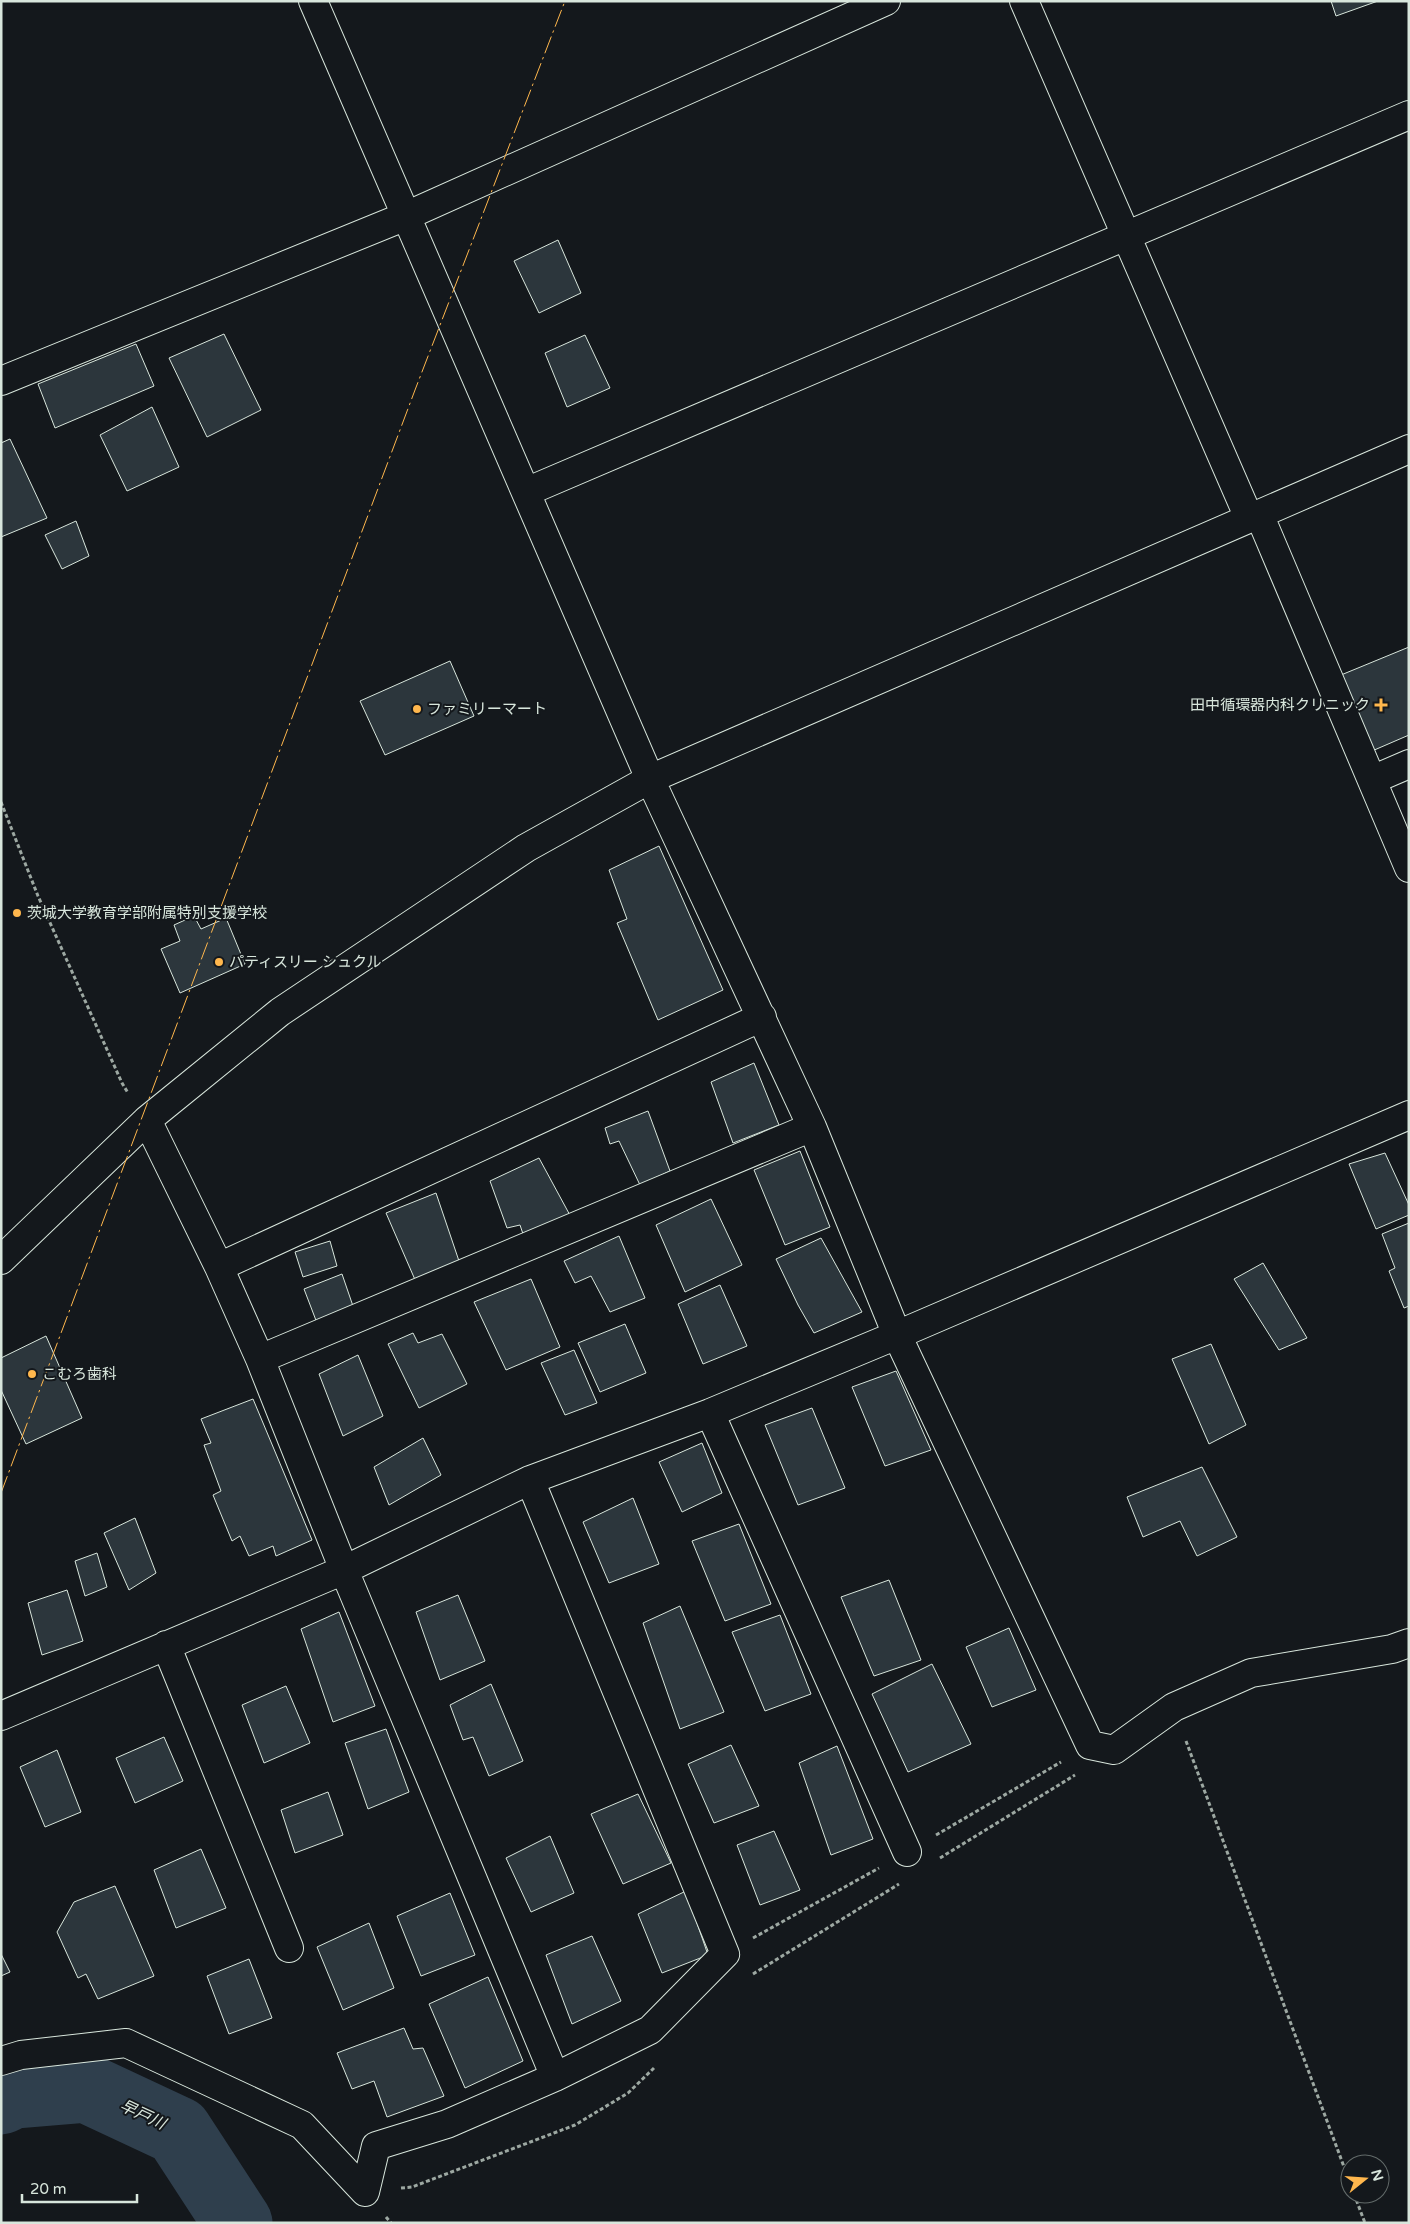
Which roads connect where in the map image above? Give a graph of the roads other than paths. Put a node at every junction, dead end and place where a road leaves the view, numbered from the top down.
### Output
1 (313, 1) edge
2 (886, 1) edge
3 (1024, 1) edge
4 (1409, 114) edge
5 (406, 216) junction
6 (1126, 235) junction
7 (1, 381) edge
8 (1409, 449) edge
9 (526, 492) junction
10 (1254, 516) junction
11 (1409, 764) edge
12 (650, 778) junction
13 (1372, 780) junction
14 (1409, 868) edge
15 (762, 1017) junction
16 (1409, 1115) edge
17 (147, 1120) junction
18 (812, 1127) junction
19 (1, 1260) edge
20 (219, 1267) junction
21 (897, 1335) junction
22 (260, 1359) junction
23 (710, 1412) junction
24 (530, 1480) junction
25 (344, 1570) junction
26 (1409, 1643) edge
27 (166, 1645) junction
28 (1, 1716) edge
29 (907, 1852) dead end
30 (289, 1948) dead end
31 (1, 2061) edge
32 (556, 2078) junction

1 - 5 street
2 - 5 street
3 - 6 street
4 - 6 street
5 - 7 street
5 - 9 street
6 - 9 street
6 - 10 street
8 - 10 street
9 - 12 street
10 - 12 street
10 - 13 street
11 - 13 street
12 - 15 street
12 - 17 street
13 - 14 street
15 - 18 street
15 - 20 street
16 - 21 street
17 - 19 street
17 - 20 street
18 - 21 street
18 - 22 street
20 - 22 street
21 - 23 street
21 - 26 street
22 - 25 street
23 - 24 street
23 - 29 street
24 - 25 street
24 - 32 street
25 - 27 street
25 - 32 street
27 - 28 street
27 - 30 street
31 - 32 street

